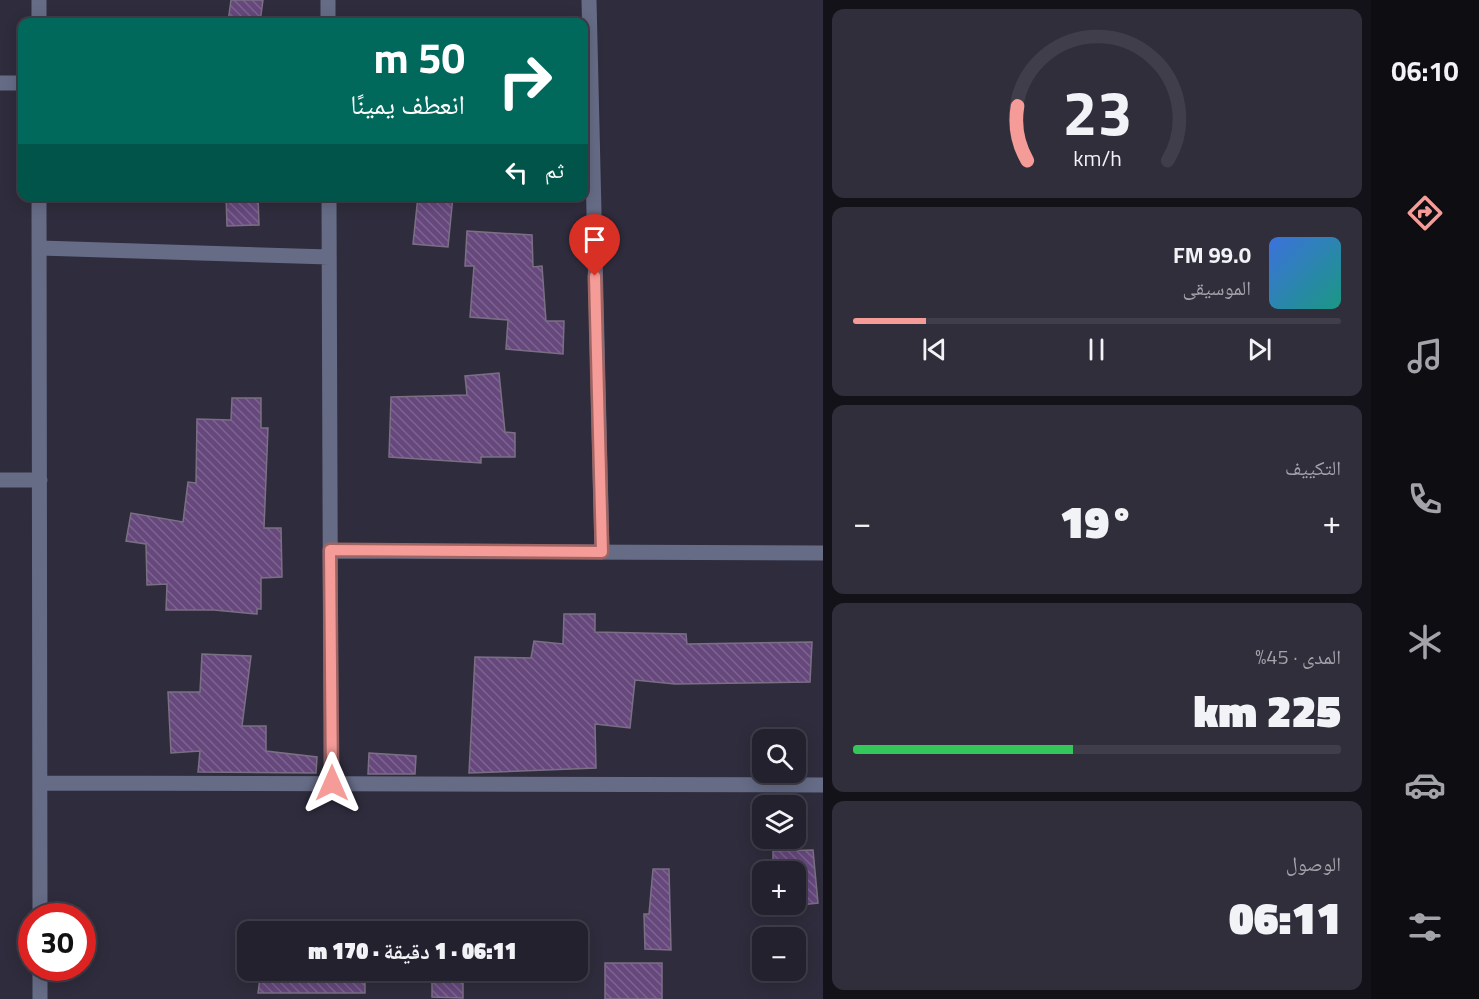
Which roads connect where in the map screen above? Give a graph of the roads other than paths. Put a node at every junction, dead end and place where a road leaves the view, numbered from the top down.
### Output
1 (39, 0) edge
2 (328, 0) edge
3 (589, 0) edge
4 (39, 18) edge
5 (328, 18) edge
6 (0, 83) edge
7 (18, 83) edge
8 (39, 201) edge
9 (329, 201) edge
10 (39, 248) junction
11 (329, 257) junction
12 (0, 480) edge
13 (40, 480) junction
14 (330, 550) junction
15 (602, 552) junction
16 (823, 553) edge
17 (40, 783) junction
18 (332, 783) junction
19 (823, 784) edge
20 (40, 903) edge
21 (40, 981) edge
22 (40, 999) edge

1 - 4 street
2 - 5 street
3 - 15 street
6 - 7 street
8 - 10 street
9 - 11 street
10 - 11 street
10 - 13 street
11 - 14 street
12 - 13 street
13 - 17 street
14 - 15 street
14 - 18 street
15 - 16 street
17 - 18 street
17 - 20 street
18 - 19 street
21 - 22 street

